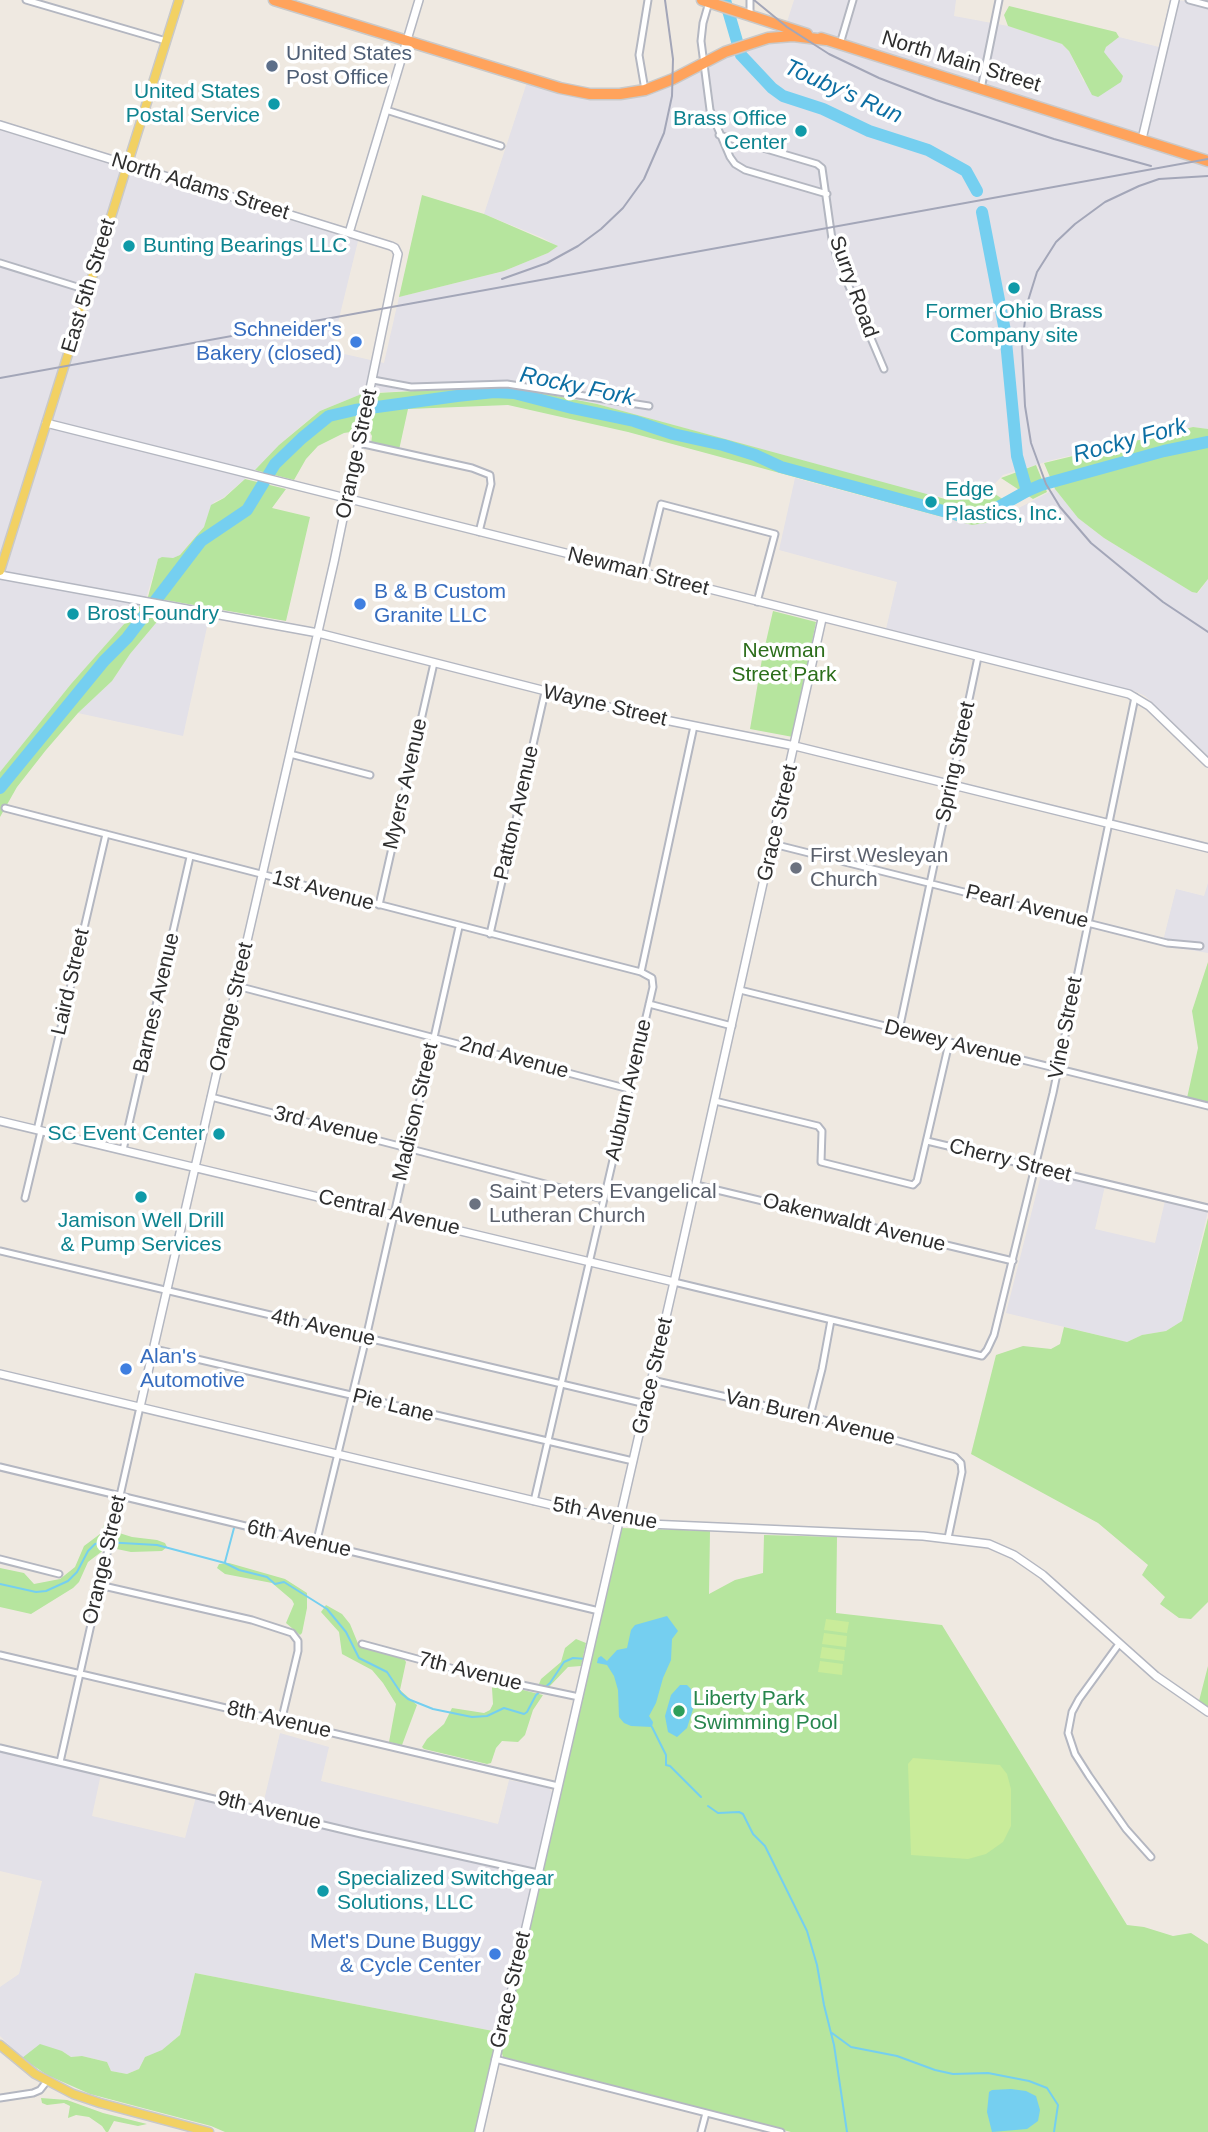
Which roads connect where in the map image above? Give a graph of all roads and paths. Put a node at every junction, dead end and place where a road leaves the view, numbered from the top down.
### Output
1 (26, 0) edge
2 (179, 0) edge
3 (274, 0) edge
4 (419, 0) edge
5 (648, 0) edge
6 (750, 0) edge
7 (853, 0) edge
8 (999, 0) edge
9 (1175, 0) edge
10 (1189, 0) edge
11 (709, 2) edge
12 (1208, 5) edge
13 (750, 14) junction
14 (826, 40) junction
15 (166, 41) junction
16 (406, 41) junction
17 (840, 44) junction
18 (704, 63) junction
19 (981, 89) junction
20 (645, 90) junction
21 (386, 110) junction
22 (0, 125) edge
23 (719, 135) junction
24 (1142, 139) junction
25 (501, 146) dead end
26 (1208, 161) edge
27 (127, 164) junction
28 (827, 194) junction
29 (349, 233) junction
30 (398, 251) joint
31 (0, 263) edge
32 (87, 290) junction
33 (884, 369) dead end
34 (373, 381) junction
35 (649, 406) dead end
36 (46, 423) junction
37 (360, 439) junction
38 (347, 499) junction
39 (479, 532) junction
40 (0, 573) edge
41 (644, 573) junction
42 (757, 602) junction
43 (822, 619) junction
44 (318, 633) junction
45 (978, 657) junction
46 (434, 663) junction
47 (545, 692) junction
48 (1136, 696) junction
49 (694, 726) junction
50 (795, 746) junction
51 (290, 754) junction
52 (1208, 763) edge
53 (370, 775) dead end
54 (951, 784) junction
55 (5, 808) dead end
56 (1109, 823) junction
57 (106, 834) junction
58 (773, 844) junction
59 (1208, 848) edge
60 (190, 857) junction
61 (262, 875) junction
62 (930, 883) junction
63 (379, 905) junction
64 (1088, 923) junction
65 (459, 927) junction
66 (490, 934) junction
67 (1200, 946) dead end
68 (641, 972) junction
69 (237, 986) junction
70 (740, 990) junction
71 (649, 1003) junction
72 (732, 1026) junction
73 (899, 1030) junction
74 (433, 1037) junction
75 (949, 1043) junction
76 (1056, 1069) junction
77 (629, 1089) junction
78 (211, 1097) junction
79 (715, 1101) junction
80 (1208, 1106) edge
81 (0, 1121) edge
82 (39, 1131) junction
83 (927, 1141) junction
84 (409, 1148) junction
85 (123, 1150) junction
86 (195, 1167) junction
87 (1035, 1168) junction
88 (696, 1185) junction
89 (25, 1198) dead end
90 (603, 1199) junction
91 (1208, 1208) edge
92 (393, 1215) junction
93 (0, 1251) edge
94 (589, 1261) junction
95 (1013, 1261) junction
96 (674, 1282) junction
97 (167, 1290) junction
98 (831, 1320) junction
99 (366, 1338) junction
100 (154, 1349) junction
101 (982, 1356) joint
102 (0, 1374) edge
103 (652, 1380) junction
104 (561, 1384) junction
105 (353, 1395) junction
106 (646, 1404) junction
107 (140, 1408) junction
108 (810, 1416) junction
109 (547, 1442) junction
110 (338, 1454) junction
111 (633, 1461) junction
112 (0, 1467) edge
113 (120, 1495) junction
114 (534, 1500) junction
115 (619, 1521) junction
116 (948, 1538) junction
117 (316, 1544) junction
118 (0, 1559) edge
119 (59, 1574) dead end
120 (99, 1584) junction
121 (598, 1611) junction
122 (362, 1644) dead end
123 (1119, 1644) junction
124 (0, 1655) edge
125 (79, 1674) junction
126 (579, 1697) junction
127 (1208, 1713) edge
128 (281, 1722) junction
129 (0, 1748) edge
130 (60, 1762) junction
131 (558, 1786) junction
132 (1151, 1857) dead end
133 (538, 1873) junction
134 (0, 2045) edge
135 (495, 2059) junction
136 (47, 2081) junction
137 (0, 2098) edge
138 (706, 2113) junction
139 (209, 2132) edge
140 (479, 2132) edge
141 (701, 2132) edge
142 (780, 2132) edge

1 - 15 street
2 - 15 main road, East 5th Street
3 - 16 highway
4 - 16 street
5 - 20 street
6 - 13 street
7 - 17 street
8 - 19 street
9 - 24 street
10 - 12 street
11 - 13 highway, North Main Street
11 - 18 street
13 - 14 highway, North Main Street
14 - 17 highway, North Main Street
14 - 18 highway
15 - 27 main road, East 5th Street
16 - 20 highway
16 - 21 street
17 - 19 highway, North Main Street
18 - 20 highway
18 - 23 street
19 - 24 highway, North Main Street
21 - 25 street
21 - 29 street
22 - 27 street, North Adams Street
23 - 28 street
23 - 28 street, Surry Road
24 - 26 highway, North Main Street
27 - 29 street, North Adams Street
27 - 32 main road, East 5th Street
28 - 33 street, Surry Road
29 - 30 street, North Adams Street
30 - 34 street, Orange Street
31 - 32 street
32 - 36 main road, East 5th Street
34 - 35 street
34 - 37 street, Orange Street
36 - 38 street, Newman Street
36 - 40 main road, East 5th Street
37 - 38 street, Orange Street
37 - 39 street
38 - 39 street, Newman Street
38 - 44 street, Orange Street
39 - 41 street, Newman Street
40 - 44 street, Wayne Street
41 - 42 street, Newman Street
41 - 42 street
42 - 43 street, Newman Street
43 - 45 street, Newman Street
43 - 50 street, Grace Street
44 - 46 street, Wayne Street
44 - 51 street, Orange Street
45 - 48 street, Newman Street
45 - 54 street, Spring Street
46 - 47 street, Wayne Street
46 - 63 street, Myers Avenue
47 - 49 street, Wayne Street
47 - 66 street, Patton Avenue
48 - 52 street, Newman Street
48 - 56 street, Vine Street
49 - 50 street, Wayne Street
49 - 68 street, Auburn Avenue
50 - 54 street, Wayne Street
50 - 58 street, Grace Street
51 - 53 street
51 - 61 street, Orange Street
54 - 56 street, Wayne Street
54 - 62 street, Spring Street
55 - 57 street, 1st Avenue
56 - 59 street, Wayne Street
56 - 64 street, Vine Street
57 - 60 street, 1st Avenue
57 - 82 street, Laird Street
58 - 62 street, Pearl Avenue
58 - 70 street, Grace Street
60 - 61 street, 1st Avenue
60 - 85 street, Barnes Avenue
61 - 63 street, 1st Avenue
61 - 69 street, Orange Street
62 - 64 street, Pearl Avenue
62 - 73 street, Spring Street
63 - 65 street, 1st Avenue
64 - 67 street, Pearl Avenue
64 - 76 street, Vine Street
65 - 66 street, 1st Avenue
65 - 74 street, Madison Street
66 - 68 street, 1st Avenue
68 - 71 street, Auburn Avenue
69 - 74 street, 2nd Avenue
69 - 78 street, Orange Street
70 - 72 street, Grace Street
70 - 73 street, Dewey Avenue
71 - 72 street
71 - 77 street, Auburn Avenue
72 - 79 street, Grace Street
73 - 75 street, Dewey Avenue
74 - 77 street, 2nd Avenue
74 - 84 street, Madison Street
75 - 76 street, Dewey Avenue
75 - 83 street
76 - 80 street, Dewey Avenue
76 - 87 street, Vine Street
77 - 90 street, Auburn Avenue
78 - 84 street, 3rd Avenue
78 - 86 street, Orange Street
79 - 83 street, Cherry Street
79 - 88 street, Grace Street
81 - 82 street, Central Avenue
82 - 85 street, Central Avenue
82 - 89 street, Laird Street
83 - 87 street, Cherry Street
84 - 90 street, 3rd Avenue
84 - 92 street, Madison Street
85 - 86 street, Central Avenue
86 - 92 street, Central Avenue
86 - 97 street, Orange Street
87 - 91 street, Cherry Street
87 - 95 street, Vine Street
88 - 95 street, Oakenwaldt Avenue
88 - 96 street, Grace Street
90 - 94 street, Auburn Avenue
92 - 94 street, Central Avenue
92 - 99 street, Madison Street
93 - 97 street, 4th Avenue
94 - 96 street, Central Avenue
94 - 104 street, Auburn Avenue
95 - 101 street, Vine Street
96 - 98 street, Central Avenue
96 - 103 street, Grace Street
97 - 99 street, 4th Avenue
97 - 100 street, Orange Street
98 - 101 street, Central Avenue
98 - 108 street
99 - 104 street, 4th Avenue
99 - 105 street, Madison Street
100 - 105 street, Pie Lane
100 - 107 street, Orange Street
102 - 107 street, 5th Avenue
103 - 106 street, Grace Street
103 - 108 street, Van Buren Avenue
104 - 106 street, 4th Avenue
104 - 109 street, Auburn Avenue
105 - 109 street, Pie Lane
105 - 110 street, Madison Street
106 - 111 street, Grace Street
107 - 110 street, 5th Avenue
107 - 113 street, Orange Street
108 - 116 street, Van Buren Avenue
109 - 111 street, Pie Lane
109 - 114 street, Auburn Avenue
110 - 114 street, 5th Avenue
110 - 117 street, Madison Street
111 - 115 street, Grace Street
112 - 113 street, 6th Avenue
113 - 117 street, 6th Avenue
113 - 120 street, Orange Street
114 - 115 street, 5th Avenue
115 - 116 street, 5th Avenue
115 - 121 street, Grace Street
116 - 123 street, 5th Avenue
117 - 121 street, 6th Avenue
118 - 119 street
120 - 125 street, Orange Street
120 - 128 street
121 - 126 street, Grace Street
122 - 126 street, 7th Avenue
123 - 127 street, 5th Avenue
123 - 132 street
124 - 125 street, 8th Avenue
125 - 128 street, 8th Avenue
125 - 130 street, Orange Street
126 - 131 street, Grace Street
128 - 131 street, 8th Avenue
129 - 130 street, 9th Avenue
130 - 133 street, 9th Avenue
131 - 133 street, Grace Street
133 - 135 street, Grace Street
134 - 136 main road
135 - 138 street
135 - 140 street, Grace Street
136 - 137 street
136 - 139 main road
138 - 141 street
138 - 142 street

